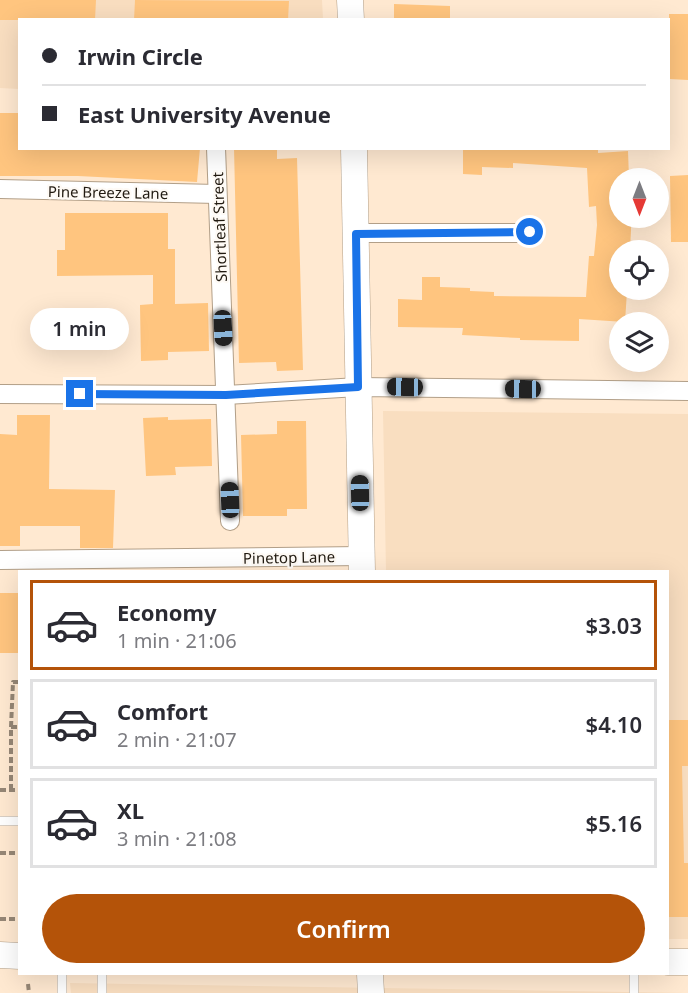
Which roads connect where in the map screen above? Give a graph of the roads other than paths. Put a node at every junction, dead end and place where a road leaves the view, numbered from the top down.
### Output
1 (350, 0) edge
2 (351, 18) edge
3 (216, 150) edge
4 (354, 150) edge
5 (0, 189) edge
6 (217, 194) junction
7 (530, 232) dead end
8 (356, 234) junction
9 (358, 387) junction
10 (688, 391) edge
11 (0, 394) edge
12 (226, 395) junction
13 (230, 521) dead end
14 (0, 560) edge
15 (362, 564) edge
16 (0, 820) edge
17 (18, 821) edge
18 (0, 955) edge
19 (18, 956) edge
20 (669, 962) edge
21 (688, 962) edge
22 (62, 975) edge
23 (102, 975) edge
24 (370, 975) edge
25 (634, 975) edge
26 (62, 993) edge
27 (102, 993) edge
28 (371, 993) edge
29 (634, 993) edge

1 - 2 street
3 - 6 street, Shortleaf Street
4 - 8 street
5 - 6 street, Pine Breeze Lane
6 - 12 street, Shortleaf Street
7 - 8 street
8 - 9 street
9 - 10 street
9 - 12 street
9 - 15 street
11 - 12 street
12 - 13 street, Shortleaf Street
14 - 15 street, Pinetop Lane
16 - 17 lane
18 - 19 street
20 - 21 street
22 - 26 lane
23 - 27 lane
24 - 28 street
25 - 29 lane

